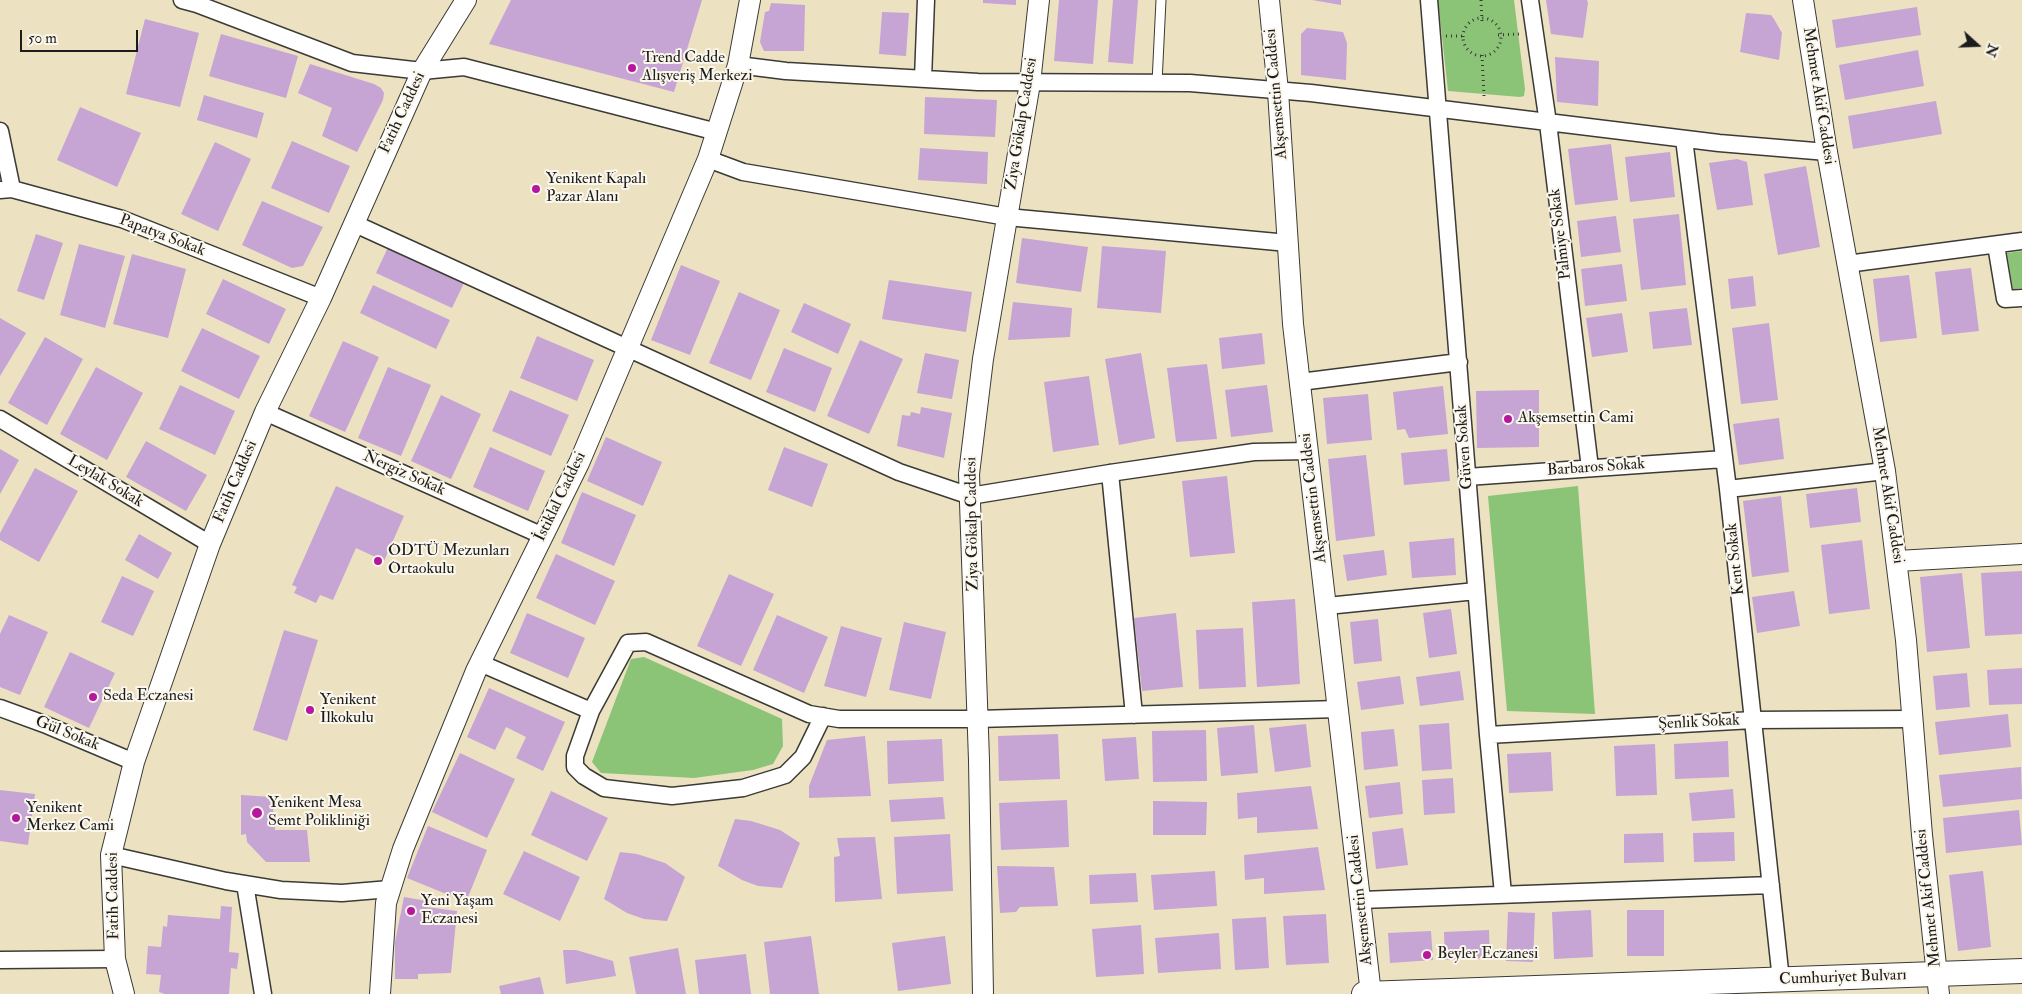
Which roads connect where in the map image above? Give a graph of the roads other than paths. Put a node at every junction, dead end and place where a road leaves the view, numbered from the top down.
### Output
1 (182, 0) edge
2 (466, 0) edge
3 (750, 0) edge
4 (926, 0) edge
5 (1039, 0) edge
6 (1161, 0) edge
7 (1269, 0) edge
8 (1429, 0) edge
9 (1530, 0) edge
10 (1803, 0) edge
11 (738, 65) junction
12 (422, 71) junction
13 (924, 79) junction
14 (1030, 82) junction
15 (1157, 83) junction
16 (1278, 91) junction
17 (1439, 109) junction
18 (1548, 122) junction
19 (0, 130) edge
20 (717, 132) junction
21 (1684, 139) junction
22 (1827, 152) junction
23 (708, 159) junction
24 (6, 190) edge
25 (1007, 217) junction
26 (353, 223) junction
27 (2022, 241) edge
28 (1288, 244) junction
29 (1996, 245) junction
30 (1847, 264) junction
31 (321, 298) junction
32 (2022, 298) edge
33 (627, 347) junction
34 (1459, 362) junction
35 (1300, 382) junction
36 (265, 412) junction
37 (0, 419) edge
38 (1308, 451) junction
39 (1724, 459) junction
40 (1590, 468) junction
41 (1886, 471) junction
42 (1110, 473) junction
43 (1467, 477) junction
44 (1728, 489) junction
45 (970, 496) junction
46 (542, 536) junction
47 (210, 544) junction
48 (2022, 554) edge
49 (1898, 561) junction
50 (1476, 591) junction
51 (1327, 606) junction
52 (480, 663) junction
53 (0, 708) edge
54 (1339, 710) junction
55 (591, 711) junction
56 (1134, 715) junction
57 (822, 716) junction
58 (977, 719) junction
59 (1911, 719) junction
60 (1753, 720) junction
61 (1488, 735) junction
62 (134, 762) junction
63 (111, 855) junction
64 (245, 884) junction
65 (1771, 885) junction
66 (390, 889) junction
67 (1503, 894) junction
68 (1361, 900) junction
69 (116, 959) junction
70 (0, 960) edge
71 (2022, 971) edge
72 (1781, 980) junction
73 (1938, 984) edge
74 (124, 994) edge
75 (263, 994) edge
76 (380, 994) edge
77 (983, 994) edge
78 (1364, 994) edge
79 (1371, 994) edge

1 - 12 street
2 - 12 street, Fatih Caddesi
3 - 11 street, İstiklal Caddesi
4 - 13 street
5 - 14 street, Ziya Gökalp Caddesi
6 - 15 lane
7 - 16 street, Akşemsettin Caddesi
8 - 17 street, Güven Sokak
9 - 18 street, Palmiye Sokak
10 - 22 street, Mehmet Akif Caddesi
11 - 13 street
11 - 20 street, İstiklal Caddesi
12 - 20 street
12 - 26 street, Fatih Caddesi
13 - 14 street
14 - 15 street
14 - 25 street, Ziya Gökalp Caddesi
15 - 16 street
16 - 17 street
16 - 28 street, Akşemsettin Caddesi
17 - 18 street
17 - 34 street, Güven Sokak
18 - 21 street
18 - 40 street, Palmiye Sokak
19 - 24 street
20 - 23 street, İstiklal Caddesi
21 - 22 street
21 - 39 street, Kent Sokak
22 - 30 street, Mehmet Akif Caddesi
23 - 25 street
23 - 33 street, İstiklal Caddesi
24 - 31 street, Papatya Sokak
25 - 28 street
25 - 45 street, Ziya Gökalp Caddesi
26 - 31 street, Fatih Caddesi
26 - 33 street
27 - 29 street
28 - 35 street, Akşemsettin Caddesi
29 - 30 street
29 - 32 street
30 - 41 street, Mehmet Akif Caddesi
31 - 36 street, Fatih Caddesi
33 - 45 street
33 - 46 street, İstiklal Caddesi
34 - 35 street
34 - 43 street, Güven Sokak
35 - 38 street, Akşemsettin Caddesi
36 - 46 street, Nergiz Sokak
36 - 47 street, Fatih Caddesi
37 - 47 street, Leylak Sokak
38 - 42 street
38 - 51 street, Akşemsettin Caddesi
39 - 40 street, Barbaros Sokak
39 - 44 street, Kent Sokak
40 - 43 street, Barbaros Sokak
41 - 44 street
41 - 49 street, Mehmet Akif Caddesi
42 - 45 street
42 - 56 street
43 - 50 street, Güven Sokak
44 - 60 street, Kent Sokak
45 - 58 street, Ziya Gökalp Caddesi
46 - 52 street, İstiklal Caddesi
47 - 62 street, Fatih Caddesi
48 - 49 street
49 - 59 street, Mehmet Akif Caddesi
50 - 51 street
50 - 61 street, Güven Sokak
51 - 54 street, Akşemsettin Caddesi
52 - 55 street
52 - 66 street, İstiklal Caddesi
53 - 62 street, Gül Sokak
54 - 56 street
54 - 68 street, Akşemsettin Caddesi
55 - 57 street
55 - 57 street
56 - 58 street
57 - 58 street
58 - 77 street, Ziya Gökalp Caddesi
59 - 60 street, Şenlik Sokak
59 - 73 street, Mehmet Akif Caddesi
60 - 61 street, Şenlik Sokak
60 - 65 street, Kent Sokak
61 - 67 street, Güven Sokak
62 - 63 street, Fatih Caddesi
63 - 64 street
63 - 69 street, Fatih Caddesi
64 - 66 street
64 - 75 street
65 - 67 street
65 - 72 street, Kent Sokak
66 - 76 street, İstiklal Caddesi
67 - 68 street
68 - 79 street, Akşemsettin Caddesi
69 - 70 street
69 - 74 street, Fatih Caddesi
71 - 73 main road, Cumhuriyet Bulvarı
72 - 73 main road, Cumhuriyet Bulvarı
72 - 79 main road, Cumhuriyet Bulvarı
78 - 79 main road, Cumhuriyet Bulvarı

